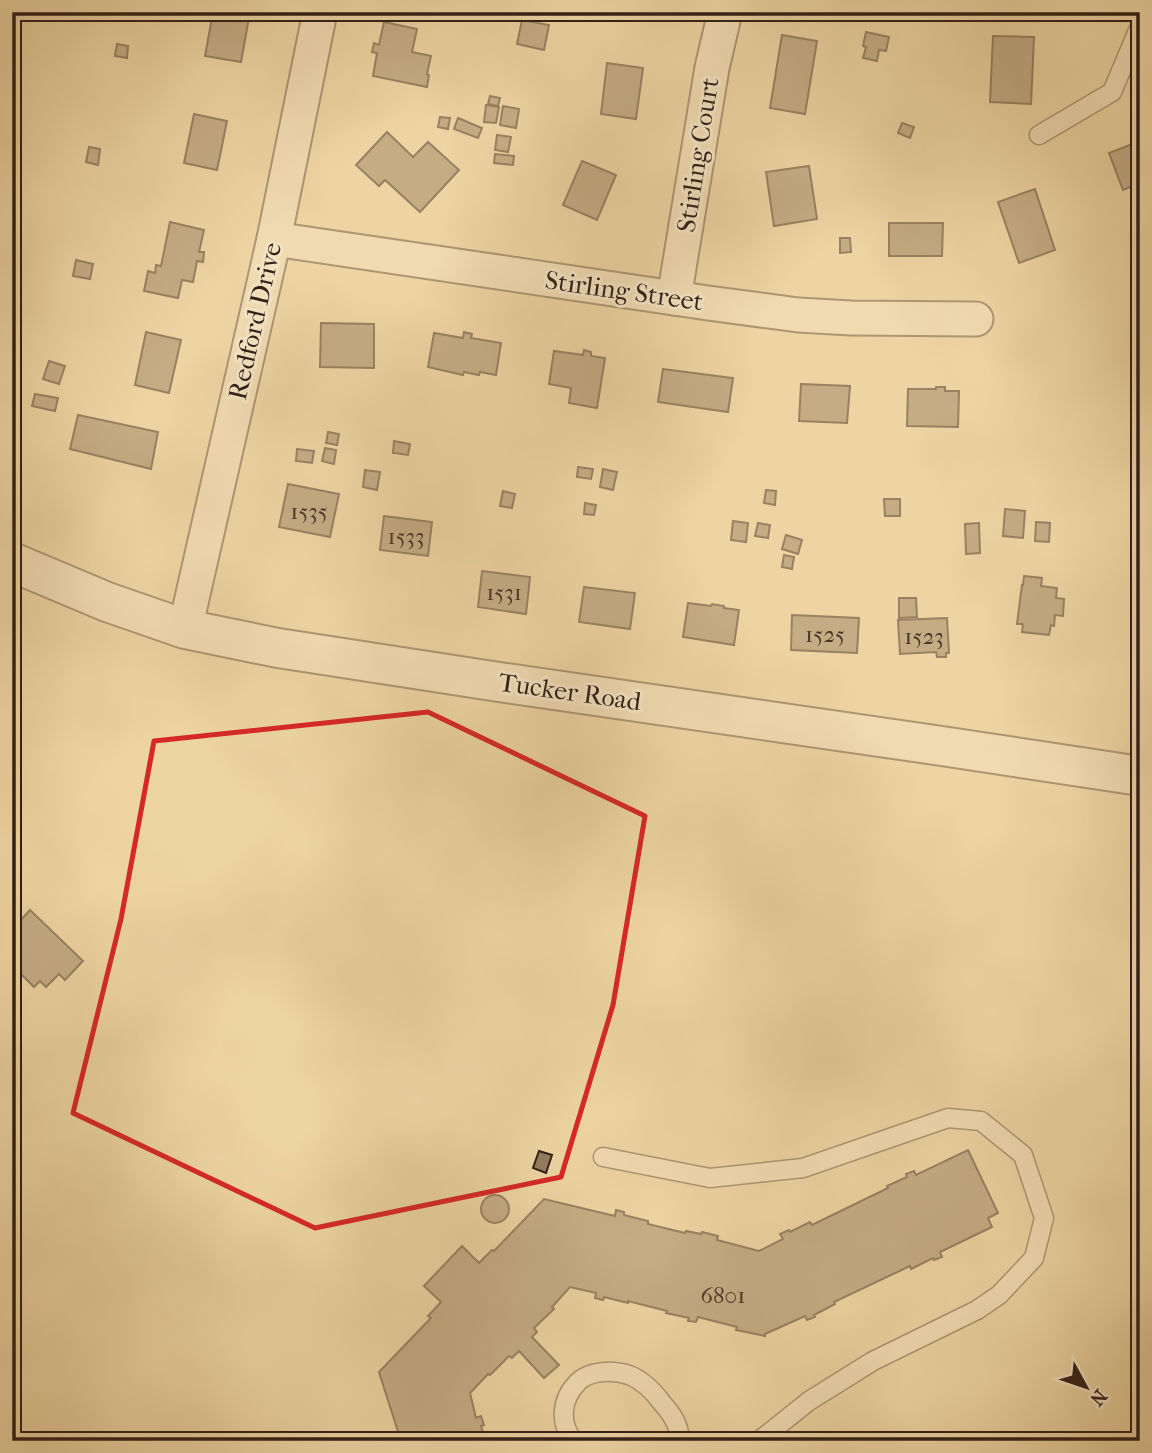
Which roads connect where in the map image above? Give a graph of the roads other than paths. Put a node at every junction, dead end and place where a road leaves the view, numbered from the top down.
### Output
1 (320, 12) edge
2 (724, 12) edge
3 (1140, 26) edge
4 (1038, 135) dead end
5 (274, 239) junction
6 (674, 298) junction
7 (976, 319) dead end
8 (12, 562) edge
9 (185, 629) junction
10 (1140, 776) edge
11 (603, 1157) dead end
12 (573, 1441) edge
13 (679, 1441) edge
14 (759, 1441) edge

1 - 5 street, Redford Drive
2 - 6 street, Stirling Court
3 - 4 lane
5 - 6 street, Stirling Street
5 - 9 street, Redford Drive
6 - 7 street, Stirling Street
8 - 9 street, Tucker Road
9 - 10 street, Tucker Road
11 - 14 lane
12 - 13 lane

